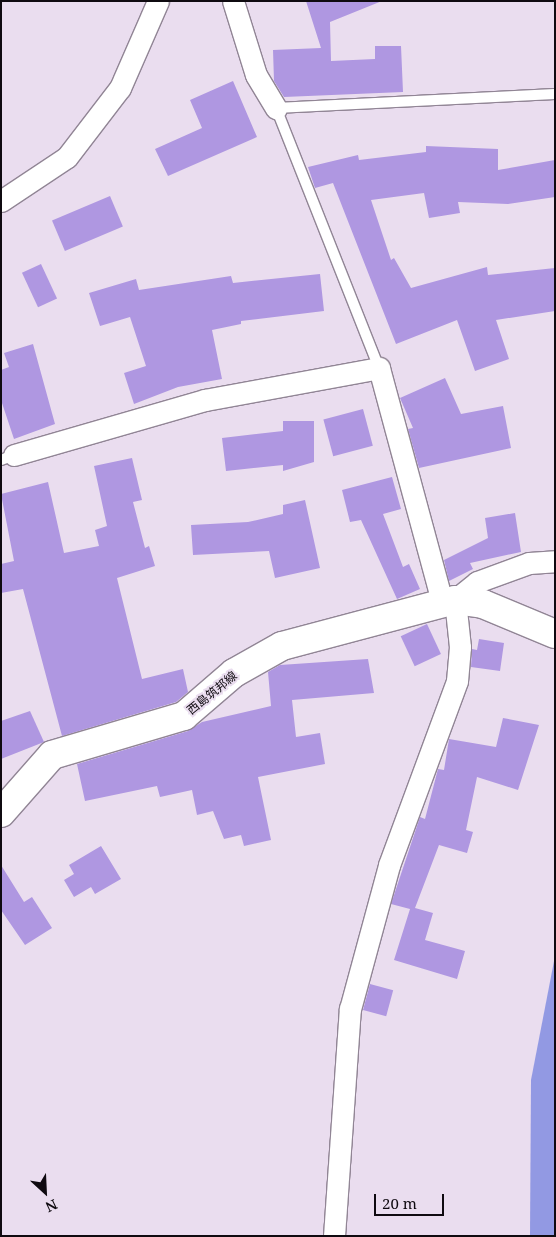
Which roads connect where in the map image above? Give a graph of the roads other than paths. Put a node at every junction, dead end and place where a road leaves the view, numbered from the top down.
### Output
1 (158, 1) edge
2 (233, 1) edge
3 (555, 94) edge
4 (276, 108) junction
5 (1, 201) edge
6 (379, 368) junction
7 (7, 458) edge
8 (555, 561) edge
9 (448, 600) junction
10 (555, 634) edge
11 (1, 813) edge
12 (334, 1236) edge

1 - 5 street
2 - 4 street
3 - 4 lane
4 - 6 lane
6 - 7 street
6 - 9 street
8 - 9 street
9 - 10 main road, 西島筑邦線
9 - 11 main road, 西島筑邦線
9 - 12 street

